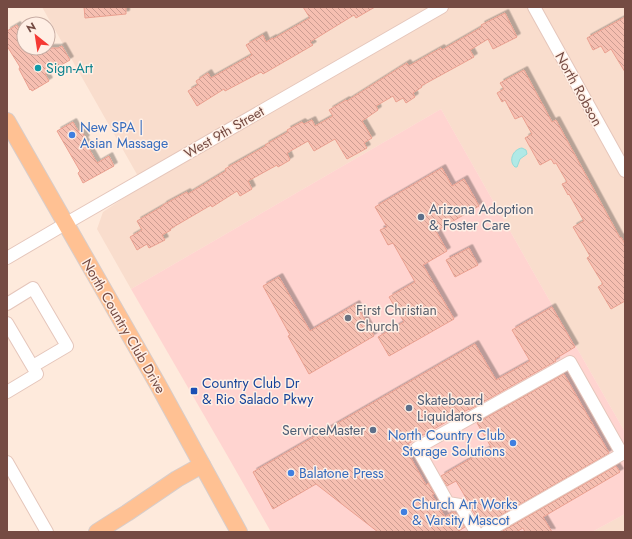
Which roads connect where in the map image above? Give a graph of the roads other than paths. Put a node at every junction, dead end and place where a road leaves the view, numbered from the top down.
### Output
1 (442, 7) edge
2 (534, 7) edge
3 (7, 121) edge
4 (625, 171) edge
5 (65, 224) junction
6 (7, 258) edge
7 (7, 304) edge
8 (7, 323) edge
9 (33, 366) junction
10 (7, 392) edge
11 (7, 462) edge
12 (202, 465) junction
13 (47, 532) edge
14 (97, 532) edge
15 (239, 532) edge
16 (476, 532) edge
17 (486, 532) edge

1 - 5 street, West 9th Street
2 - 4 street, North Robson
3 - 5 main road, North Country Club Drive
5 - 6 street, West 9th Street
5 - 12 main road, North Country Club Drive
7 - 9 street
8 - 9 street
9 - 10 street
11 - 13 street
12 - 14 main road
12 - 15 main road, North Country Club Drive
16 - 17 street

